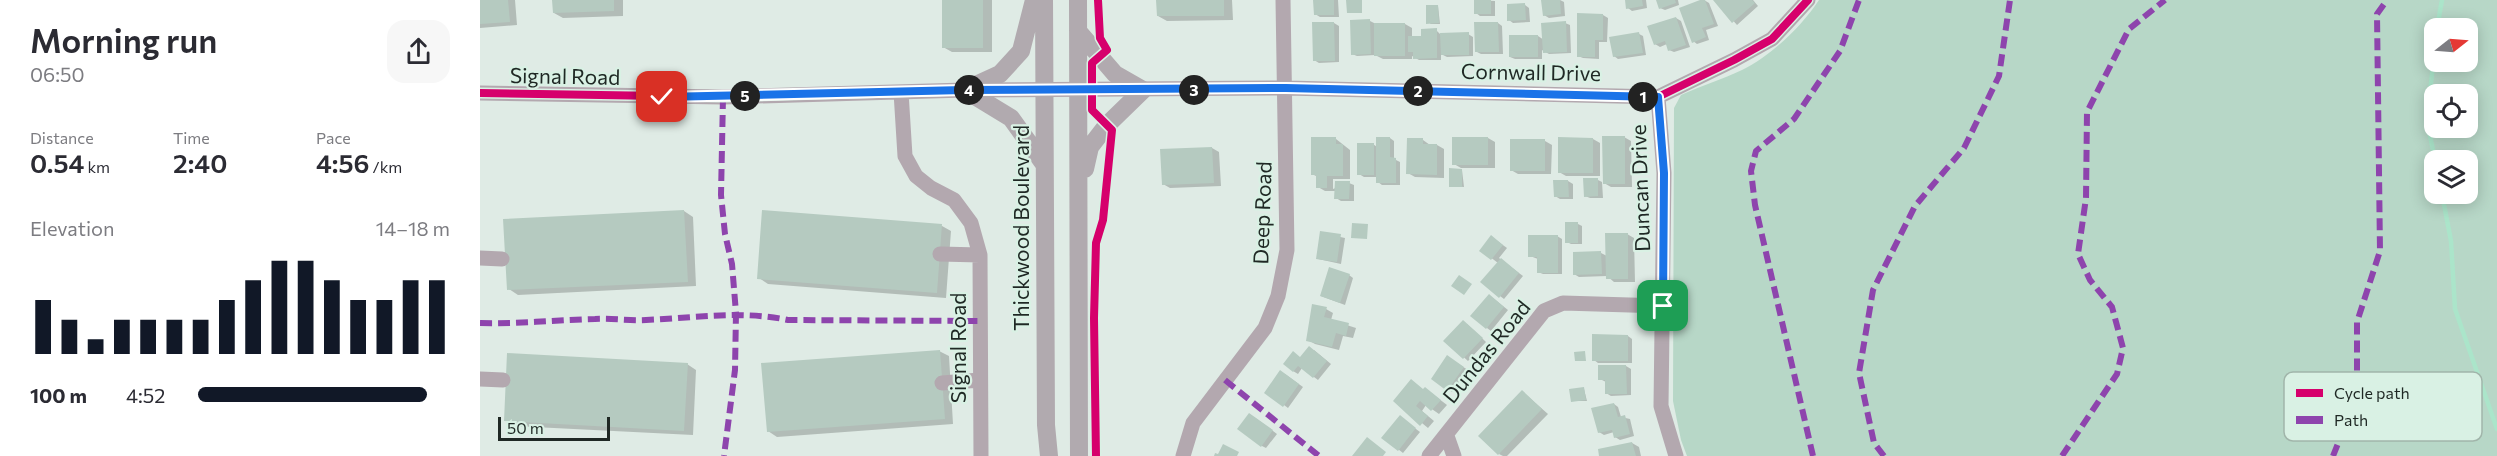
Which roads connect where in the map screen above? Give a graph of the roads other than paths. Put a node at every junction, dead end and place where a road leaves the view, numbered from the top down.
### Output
1 (1034, 0) edge
2 (1044, 0) edge
3 (1078, 0) edge
4 (1283, 0) edge
5 (1808, 0) edge
6 (1078, 31) junction
7 (1286, 88) junction
8 (964, 90) junction
9 (1077, 90) junction
10 (1143, 90) junction
11 (1045, 91) junction
12 (901, 92) junction
13 (480, 93) edge
14 (1658, 97) junction
15 (1044, 164) junction
16 (1078, 198) junction
17 (940, 254) dead end
18 (980, 255) junction
19 (480, 258) edge
20 (502, 260) dead end
21 (1663, 306) junction
22 (480, 379) edge
23 (503, 380) dead end
24 (980, 380) junction
25 (942, 382) dead end
26 (1447, 436) junction
27 (981, 456) edge
28 (1049, 456) edge
29 (1079, 456) edge
30 (1183, 456) edge
31 (1429, 456) edge
32 (1454, 456) edge
33 (1676, 456) edge

1 - 8 main road
2 - 11 main road, Thickwood Boulevard
3 - 6 main road
4 - 7 street, Deep Road
5 - 14 street, Cornwall Drive
6 - 9 main road
6 - 10 main road
7 - 10 street, Cornwall Drive
7 - 14 street, Cornwall Drive
7 - 30 street, Deep Road
8 - 11 street, Signal Road
8 - 12 street, Signal Road
8 - 15 main road
9 - 10 street, Cornwall Drive
9 - 11 street, Cornwall Drive
9 - 16 main road
10 - 16 main road
11 - 15 main road, Thickwood Boulevard
12 - 13 street, Signal Road
12 - 18 street, Signal Road
14 - 21 street, Duncan Drive
15 - 28 main road, Thickwood Boulevard
16 - 29 main road
17 - 18 street
18 - 24 street, Signal Road
19 - 20 street
21 - 26 street, Dundas Road
21 - 33 street, Duncan Drive
22 - 23 street
24 - 25 street
24 - 27 street, Signal Road
26 - 31 street, Dundas Road
26 - 32 street

